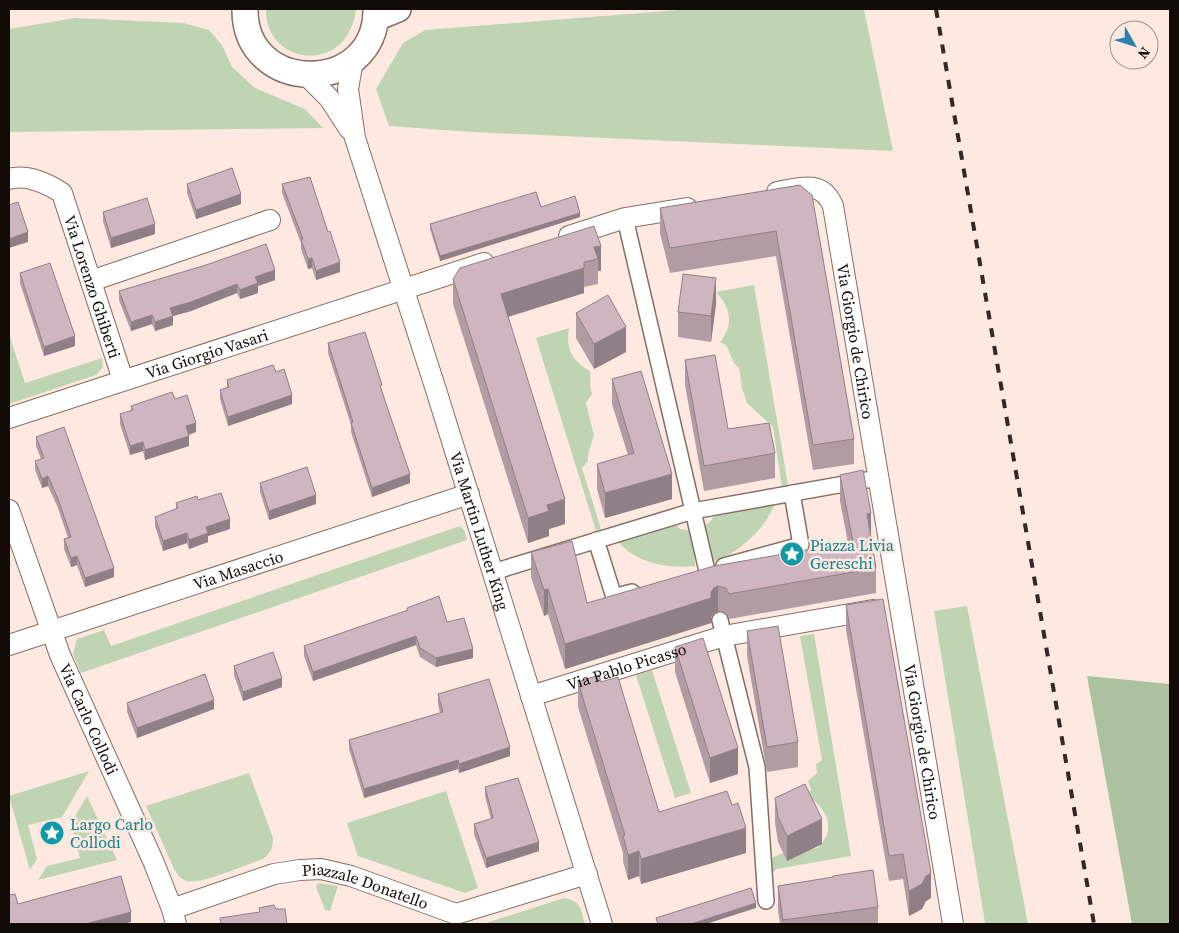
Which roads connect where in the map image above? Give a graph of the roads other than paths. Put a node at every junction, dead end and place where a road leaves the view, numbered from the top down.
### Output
1 (225, 9) edge
2 (383, 12) edge
3 (246, 18) edge
4 (352, 60) junction
5 (306, 76) junction
6 (355, 138) junction
7 (9, 179) edge
8 (759, 195) edge
9 (701, 205) edge
10 (625, 218) junction
11 (270, 220) dead end
12 (552, 241) edge
13 (497, 258) edge
14 (91, 281) junction
15 (404, 288) junction
16 (123, 380) junction
17 (9, 418) edge
18 (878, 478) junction
19 (792, 493) junction
20 (469, 494) junction
21 (9, 510) edge
22 (693, 511) junction
23 (596, 540) junction
24 (492, 572) junction
25 (642, 590) edge
26 (900, 605) junction
27 (722, 628) junction
28 (51, 632) junction
29 (9, 645) edge
30 (531, 696) junction
31 (587, 874) junction
32 (766, 901) dead end
33 (174, 917) edge
34 (602, 924) edge
35 (953, 924) edge

1 - 3 street
2 - 4 street
3 - 5 street
4 - 5 street
4 - 6 street
5 - 6 street
6 - 15 street, Via Martin Luther King
7 - 14 street, Via Lorenzo Ghiberti
8 - 18 street, Via Giorgio de Chirico
9 - 10 street
10 - 12 street
10 - 22 street
11 - 14 street
13 - 15 street
14 - 16 street, Via Lorenzo Ghiberti
15 - 16 street, Via Giorgio Vasari
15 - 20 street, Via Martin Luther King
16 - 17 street, Via Giorgio Vasari
18 - 19 street
18 - 26 street, Via Giorgio de Chirico
19 - 22 street
19 - 22 street
20 - 24 street, Via Martin Luther King
20 - 28 street, Via Masaccio
21 - 28 street, Via Carlo Collodi
22 - 23 street
23 - 24 street
23 - 25 street
24 - 30 street, Via Martin Luther King
26 - 27 street, Via Pablo Picasso
26 - 35 street, Via Giorgio de Chirico
27 - 30 street, Via Pablo Picasso
27 - 32 street
28 - 29 street, Via Masaccio
28 - 33 street, Via Carlo Collodi
30 - 31 street, Via Martin Luther King
31 - 33 street, Piazzale Donatello
31 - 34 street, Via Martin Luther King

